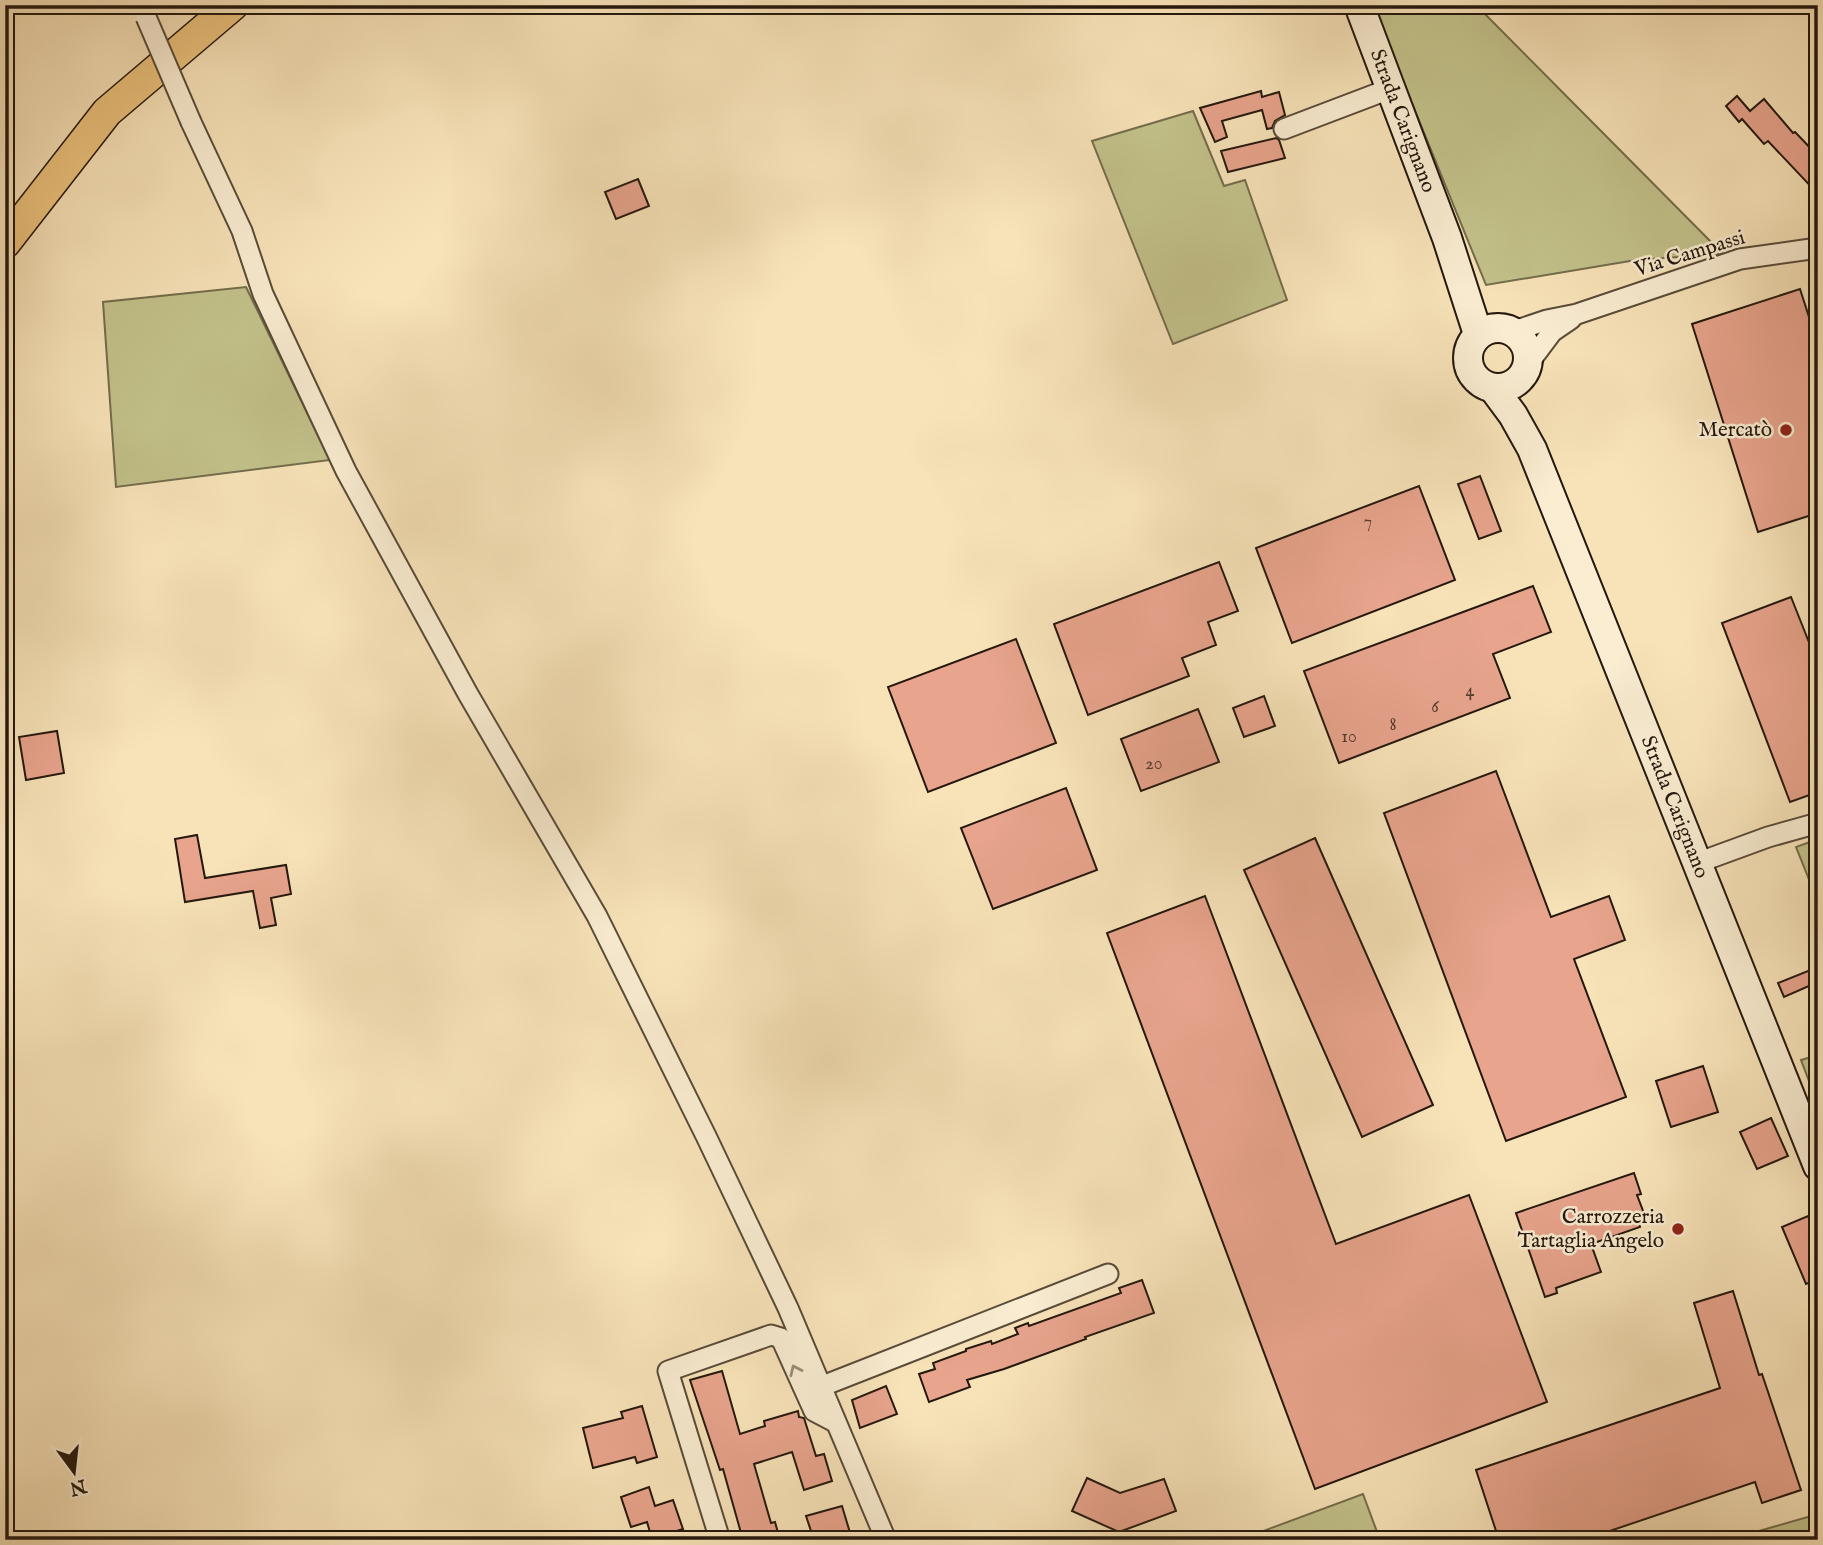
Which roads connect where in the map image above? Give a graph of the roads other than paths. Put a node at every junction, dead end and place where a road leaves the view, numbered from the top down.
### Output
1 (233, 5) edge
2 (1359, 5) edge
3 (144, 11) edge
4 (1392, 88) junction
5 (1283, 129) dead end
6 (1447, 239) junction
7 (5, 243) edge
8 (1818, 248) edge
9 (1577, 314) junction
10 (1509, 329) junction
11 (1478, 334) junction
12 (1526, 370) junction
13 (1493, 388) junction
14 (1532, 449) junction
15 (1818, 823) edge
16 (1697, 863) junction
17 (1818, 1166) edge
18 (1108, 1274) dead end
19 (820, 1387) junction
20 (835, 1422) junction
21 (720, 1540) edge
22 (886, 1540) edge

1 - 7 main road
2 - 4 street, Strada Carignano
3 - 19 street, bridge
4 - 5 street
4 - 6 street, Strada Carignano
6 - 10 street, Strada Carignano
6 - 11 street, Strada Carignano
8 - 9 street, Via Campassi
9 - 10 street, Via Campassi
9 - 12 street, Via Campassi
10 - 11 street
10 - 12 street
11 - 13 street
12 - 13 street
12 - 14 street, Strada Carignano
13 - 14 street, Strada Carignano
14 - 16 street, Strada Carignano
15 - 16 street
16 - 17 street, Strada Carignano
18 - 19 street
19 - 20 street
20 -> 21 street
20 - 22 street

